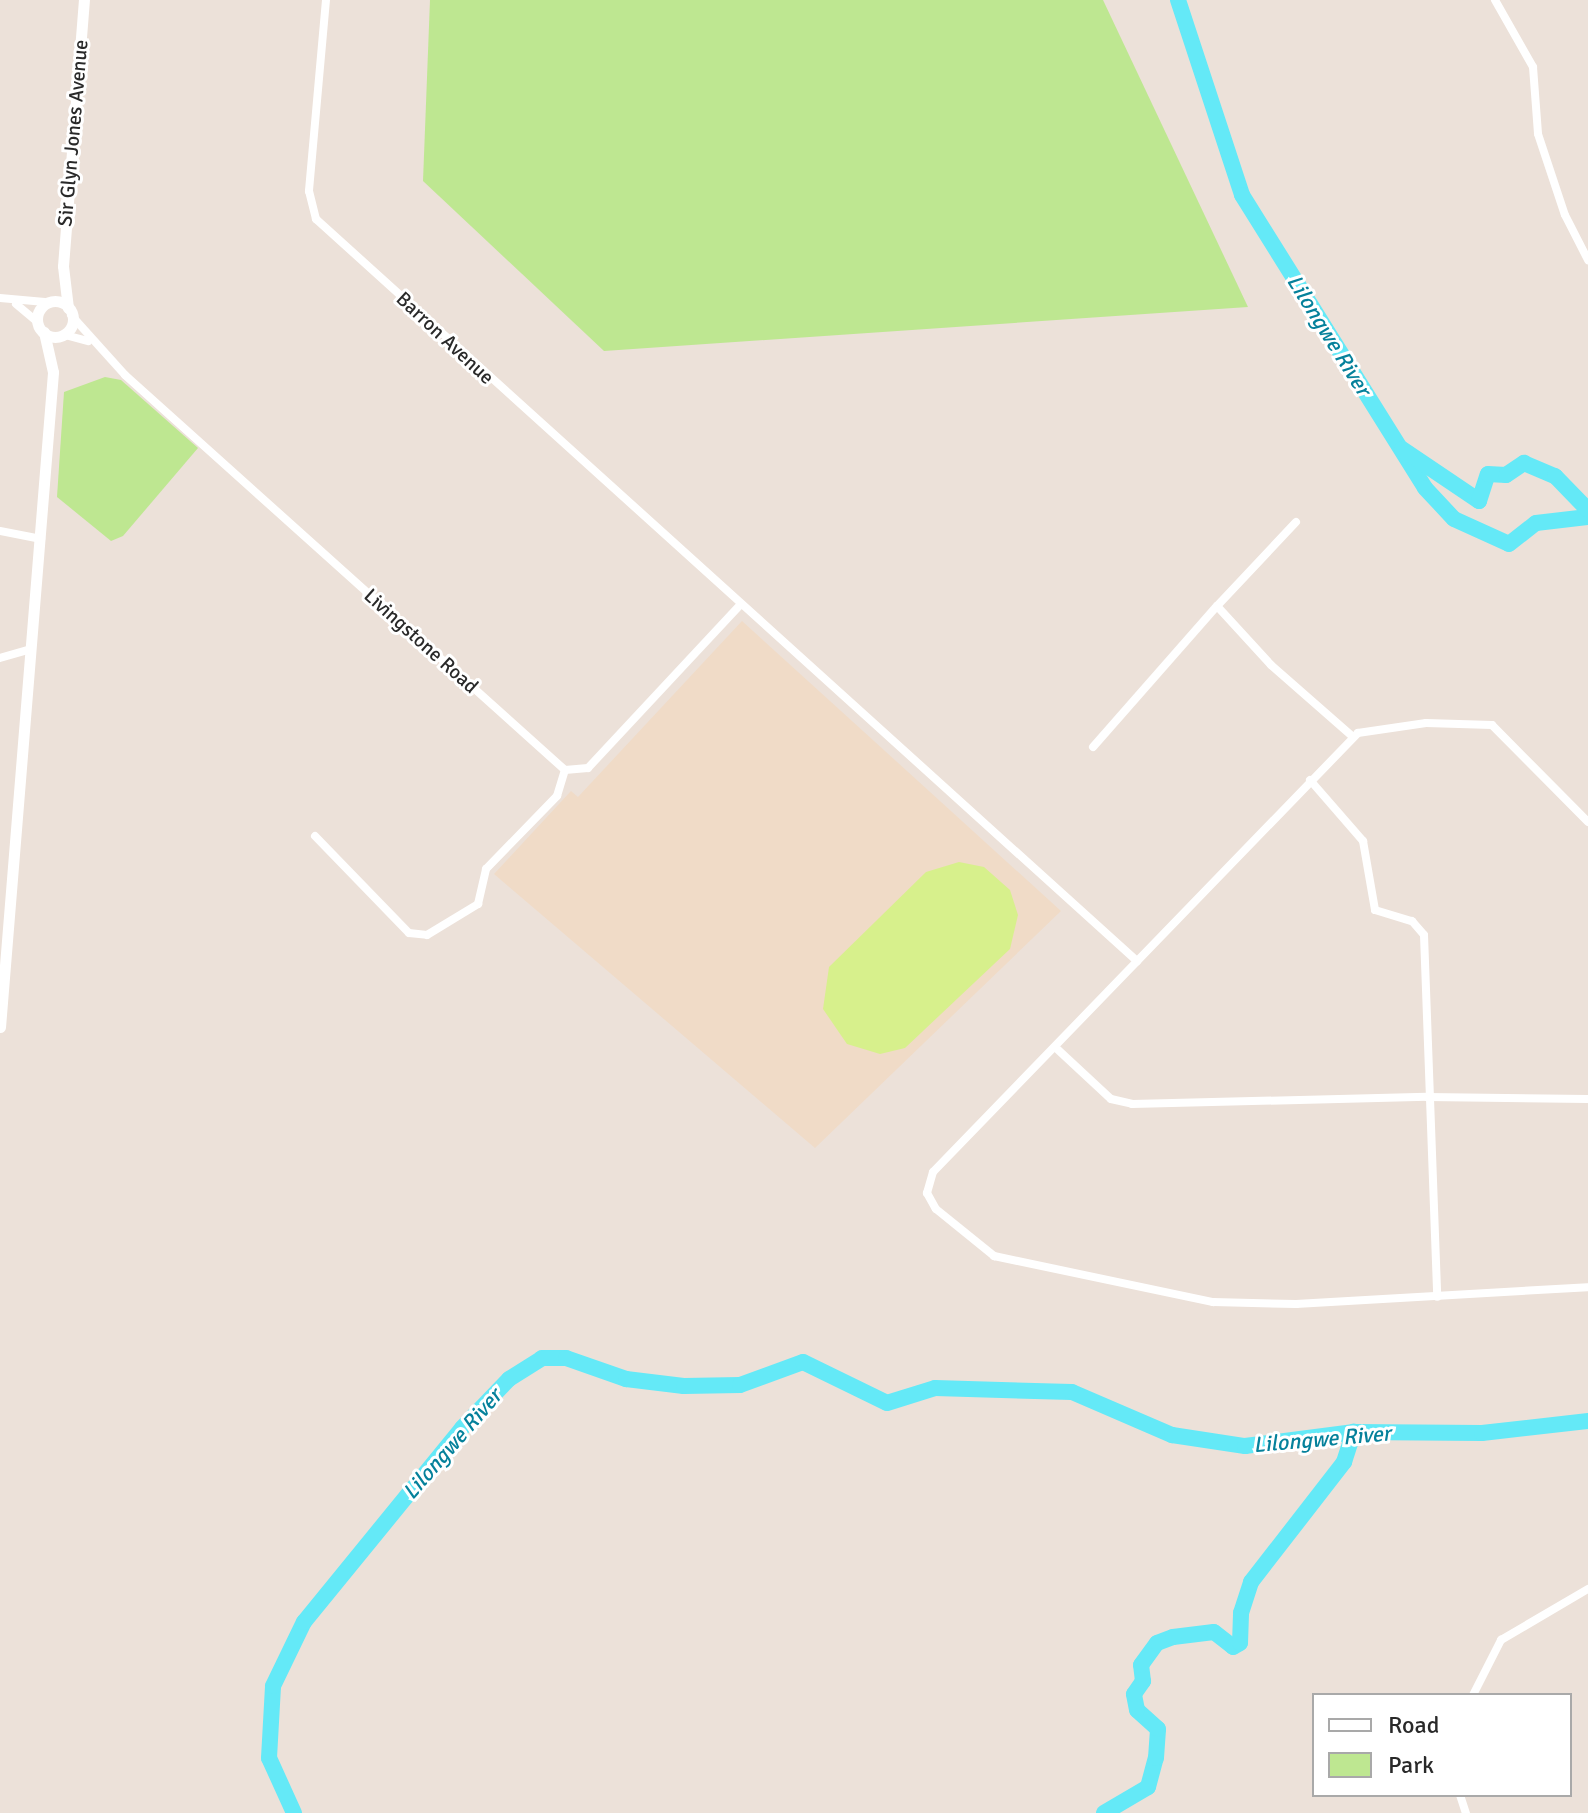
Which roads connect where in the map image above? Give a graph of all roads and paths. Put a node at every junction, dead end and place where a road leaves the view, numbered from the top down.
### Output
1 (84, 0) edge
2 (326, 0) edge
3 (1495, 0) edge
4 (1588, 260) edge
5 (63, 266) junction
6 (0, 298) edge
7 (13, 301) junction
8 (45, 302) junction
9 (70, 311) junction
10 (41, 328) junction
11 (65, 335) junction
12 (92, 343) junction
13 (53, 372) junction
14 (1296, 522) dead end
15 (0, 531) edge
16 (41, 539) junction
17 (741, 604) junction
18 (1217, 606) junction
19 (31, 649) junction
20 (0, 658) edge
21 (1352, 736) junction
22 (1093, 747) dead end
23 (565, 770) junction
24 (1310, 780) junction
25 (1588, 822) edge
26 (315, 836) dead end
27 (1137, 961) junction
28 (1, 1009) edge
29 (0, 1027) edge
30 (1055, 1047) junction
31 (1427, 1097) junction
32 (1588, 1099) edge
33 (1588, 1287) edge
34 (1437, 1297) junction
35 (1588, 1589) edge
36 (1474, 1693) edge

1 - 5 main road, Sir Glyn Jones Avenue
2 - 17 street, Barron Avenue
3 - 4 street
5 - 8 main road
5 - 9 main road
6 - 7 street
7 - 8 street
7 - 10 street
8 - 9 main road
8 - 10 main road
9 - 11 main road
9 - 12 street, Livingstone Road
10 - 11 main road
10 - 13 main road
11 - 12 street, Livingstone Road
11 - 13 main road
12 - 23 street, Livingstone Road
13 - 16 main road
14 - 18 street
15 - 16 street
16 - 19 main road
17 - 23 street
17 - 27 street, Barron Avenue
18 - 21 street
18 - 22 street
19 - 20 street
19 - 28 main road
21 - 24 street
21 - 25 street
23 - 26 street
24 - 27 street
24 - 31 street
27 - 30 street
28 - 29 main road
30 - 31 street
30 - 34 street
31 - 32 street
31 - 34 street
33 - 34 street
35 - 36 street

